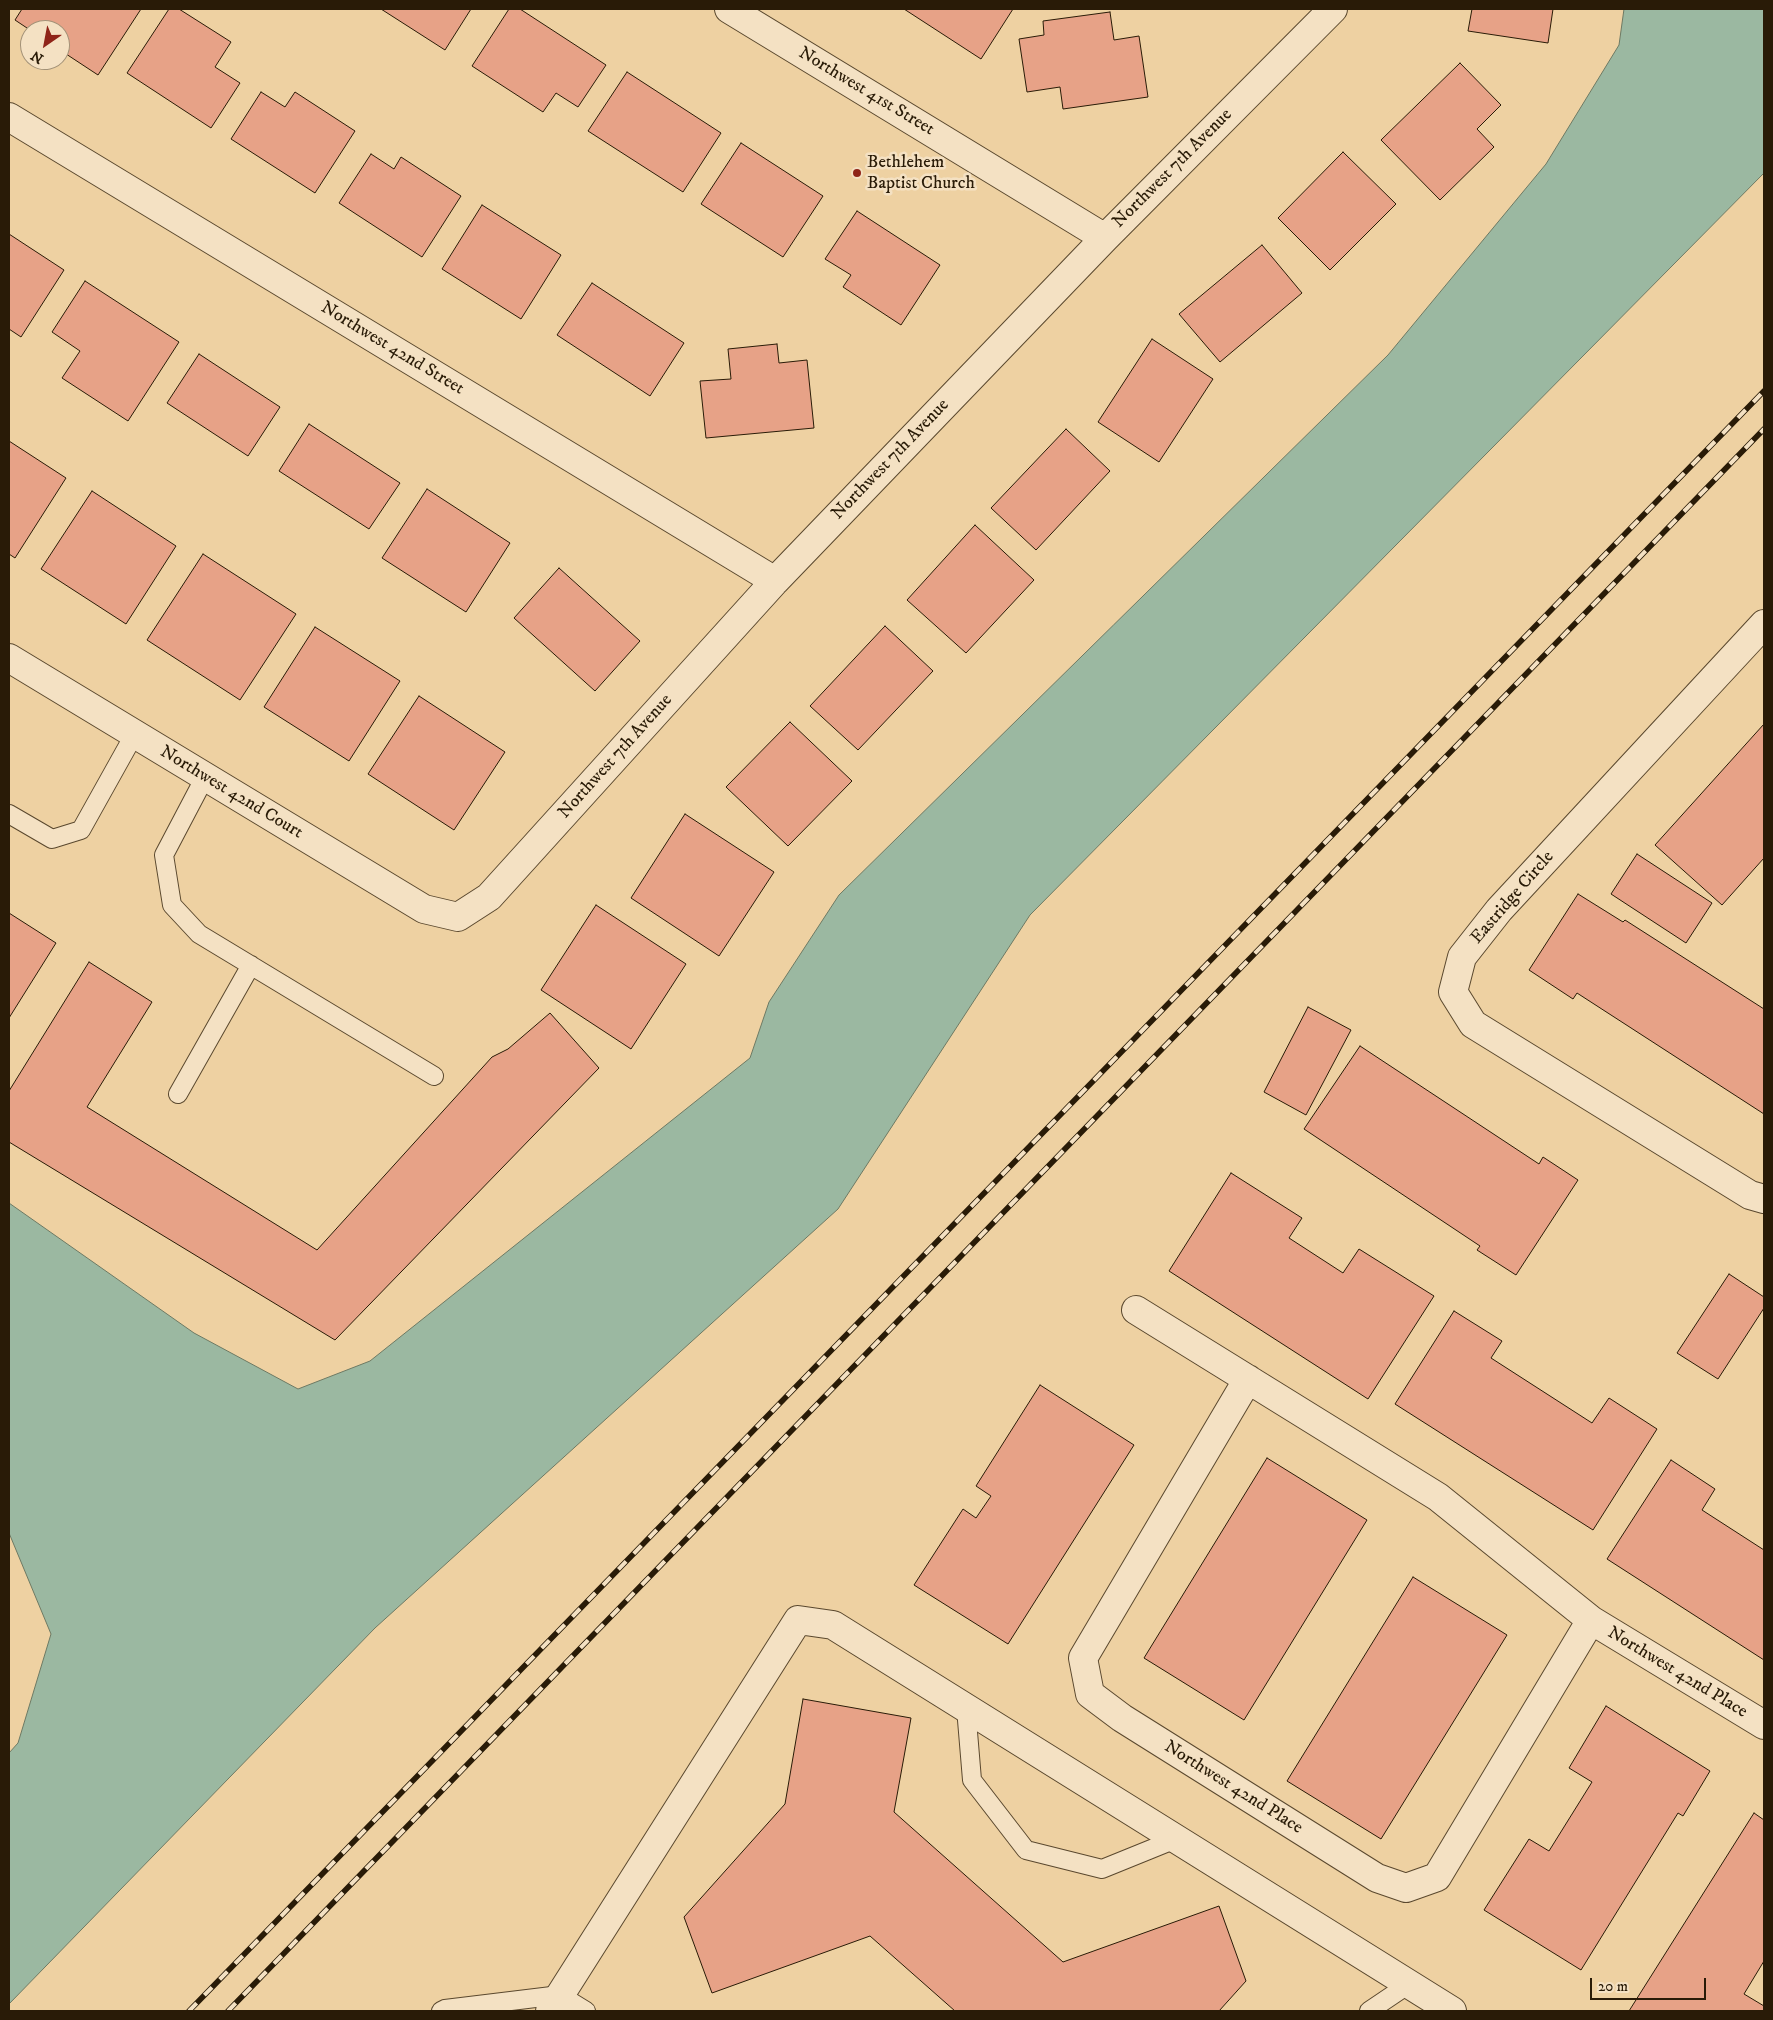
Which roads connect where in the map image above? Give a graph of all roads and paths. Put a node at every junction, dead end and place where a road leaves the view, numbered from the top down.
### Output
1 (729, 9) edge
2 (1333, 9) edge
3 (9, 116) edge
4 (1105, 238) junction
5 (775, 581) junction
6 (1764, 624) edge
7 (9, 658) edge
8 (134, 735) junction
9 (205, 776) junction
10 (9, 814) edge
11 (458, 918) joint
12 (252, 966) junction
13 (434, 1076) dead end
14 (178, 1094) dead end
15 (1764, 1199) edge
16 (1136, 1310) dead end
17 (1248, 1379) junction
18 (1590, 1620) junction
19 (966, 1708) junction
20 (1764, 1725) edge
21 (1176, 1839) junction
22 (1409, 1984) junction
23 (555, 2003) edge
24 (440, 2011) edge
25 (586, 2011) edge
26 (1369, 2011) edge
27 (1452, 2011) edge

1 - 4 street, Northwest 41st Street
2 - 4 street, Northwest 7th Avenue
3 - 5 street, Northwest 42nd Street
4 - 5 street, Northwest 7th Avenue
5 - 11 street, Northwest 7th Avenue
6 - 15 street, Eastridge Circle
7 - 8 street, Northwest 42nd Court
8 - 9 street, Northwest 42nd Court
8 - 10 lane
9 - 11 street, Northwest 42nd Court
9 - 12 lane
12 - 13 lane
12 - 14 lane
16 - 17 street, Northwest 42nd Place
17 - 18 street, Northwest 42nd Place
17 - 18 street, Northwest 42nd Place
18 - 20 street, Northwest 42nd Place
19 - 21 street
19 - 21 lane
19 - 23 street
21 - 22 street
22 - 26 lane
22 - 27 street
23 - 24 lane
23 - 25 lane

